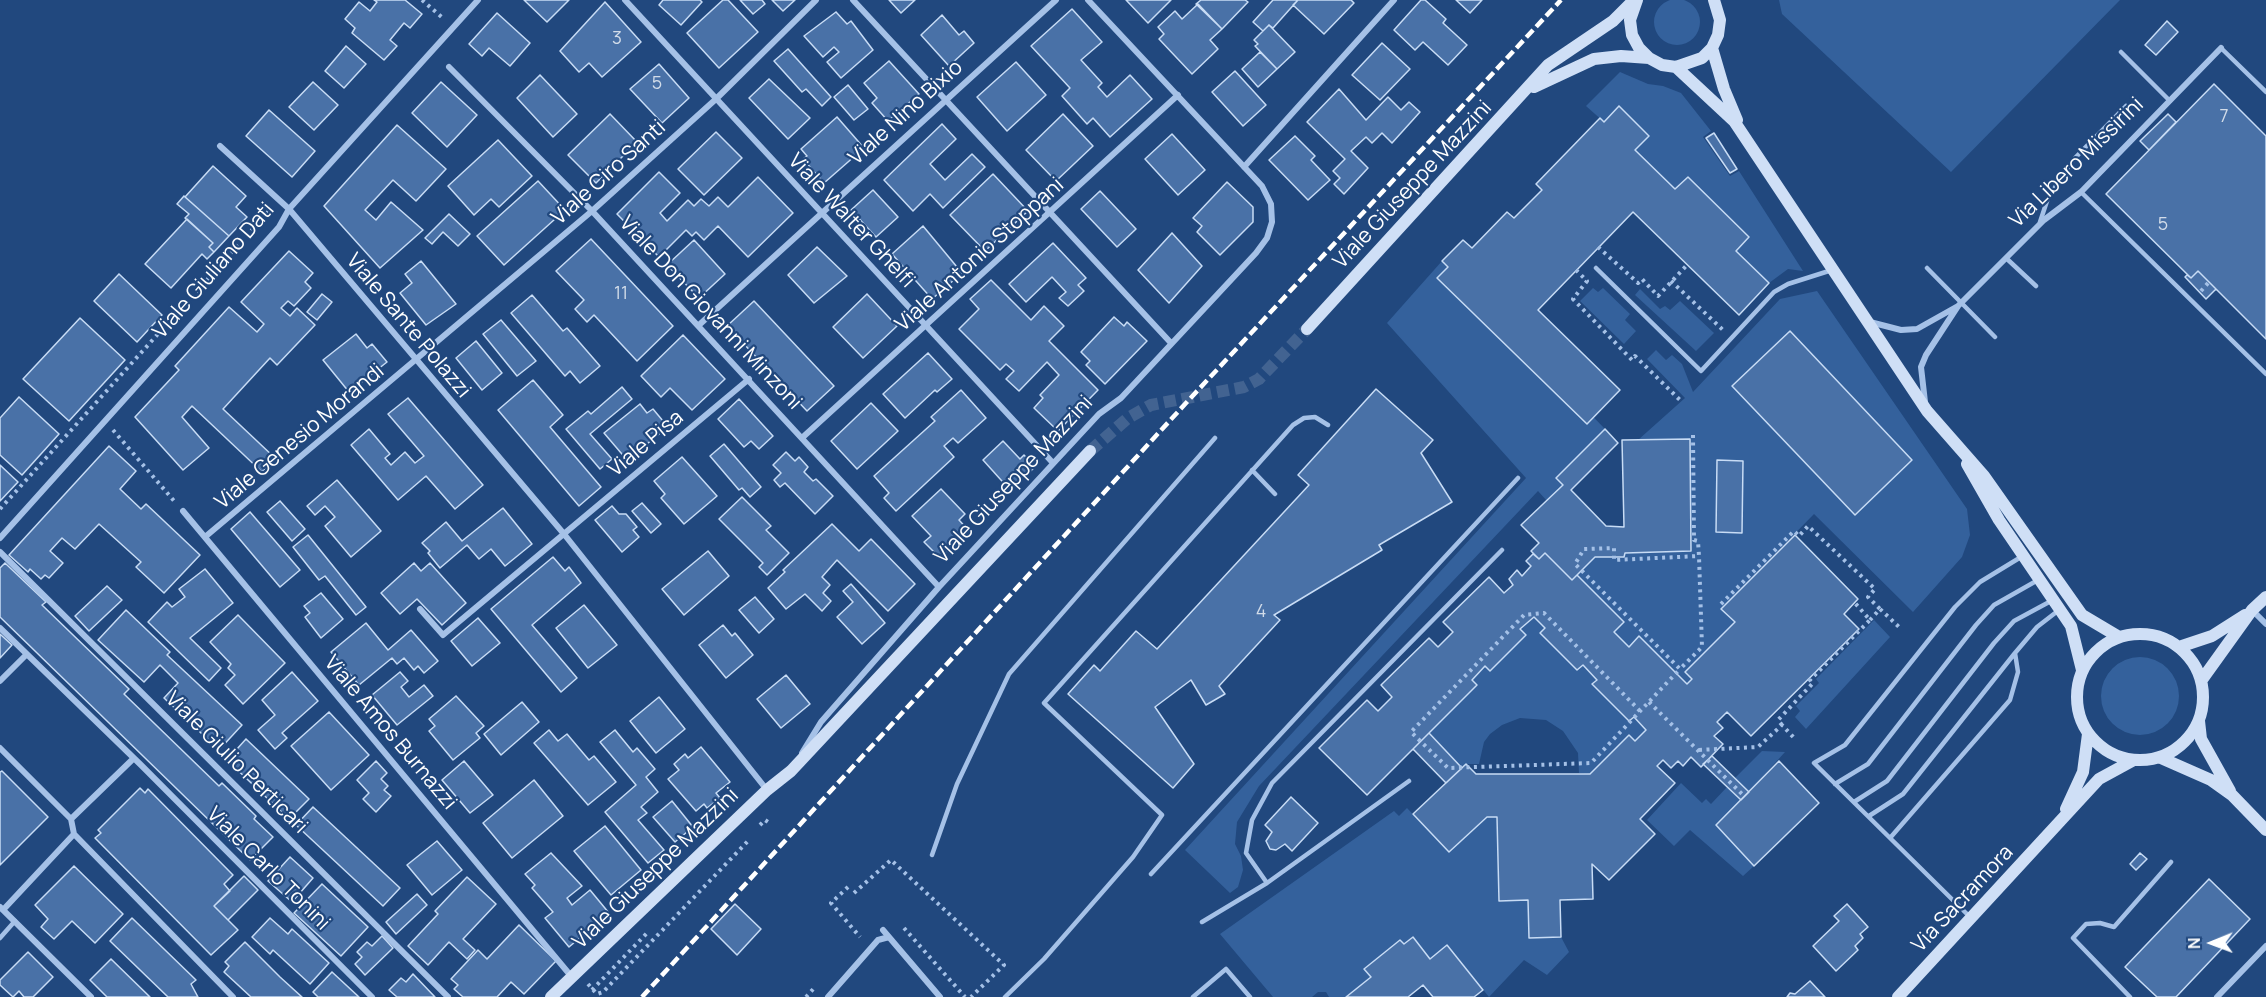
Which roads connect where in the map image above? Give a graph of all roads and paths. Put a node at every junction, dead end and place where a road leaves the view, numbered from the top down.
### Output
1 (422, 0) edge
2 (478, 0) edge
3 (625, 0) edge
4 (816, 0) edge
5 (853, 0) edge
6 (1056, 0) edge
7 (1088, 0) edge
8 (1394, 0) edge
9 (1635, 0) edge
10 (1714, 0) edge
11 (453, 27) junction
12 (1712, 48) junction
13 (2221, 48) joint
14 (2121, 52) dead end
15 (1649, 58) junction
16 (449, 67) dead end
17 (1676, 67) junction
18 (2266, 92) edge
19 (1523, 94) junction
20 (1178, 95) junction
21 (946, 98) junction
22 (716, 99) junction
23 (2170, 101) junction
24 (2126, 106) dead end
25 (1749, 142) junction
26 (220, 146) dead end
27 (1244, 167) junction
28 (2081, 192) junction
29 (279, 200) junction
30 (289, 209) junction
31 (592, 211) junction
32 (821, 212) junction
33 (1052, 212) junction
34 (2039, 225) junction
35 (1598, 248) dead end
36 (2006, 258) junction
37 (1687, 265) dead end
38 (1596, 268) dead end
39 (1927, 268) dead end
40 (1576, 270) dead end
41 (1832, 270) junction
42 (1671, 281) junction
43 (2036, 286) dead end
44 (1960, 304) junction
45 (1868, 321) junction
46 (699, 325) junction
47 (926, 326) junction
48 (1307, 329) tunnel mouth
49 (1731, 337) junction
50 (1995, 337) dead end
51 (1171, 343) junction
52 (416, 361) junction
53 (2266, 374) edge
54 (749, 379) junction
55 (1681, 401) dead end
56 (1927, 411) junction
57 (105, 420) junction
58 (1328, 425) dead end
59 (1693, 435) dead end
60 (803, 437) junction
61 (1215, 438) dead end
62 (1090, 451) tunnel mouth
63 (1961, 452) junction
64 (1053, 464) junction
65 (1252, 470) junction
66 (1518, 478) dead end
67 (1275, 494) dead end
68 (0, 509) edge
69 (183, 512) joint
70 (564, 534) junction
71 (205, 537) junction
72 (0, 538) edge
73 (1502, 550) dead end
74 (0, 552) edge
75 (2024, 555) junction
76 (1699, 556) junction
77 (2040, 578) junction
78 (939, 588) junction
79 (2266, 597) edge
80 (1855, 603) dead end
81 (1721, 604) dead end
82 (2058, 604) junction
83 (420, 609) dead end
84 (1880, 609) junction
85 (2252, 610) junction
86 (1870, 620) junction
87 (2266, 624) edge
88 (1899, 627) dead end
89 (0, 628) edge
90 (2119, 637) junction
91 (2179, 647) junction
92 (2015, 653) junction
93 (27, 654) junction
94 (1680, 669) junction
95 (2082, 670) junction
96 (0, 681) edge
97 (2201, 681) junction
98 (1649, 702) junction
99 (1640, 711) junction
100 (2199, 721) junction
101 (1782, 725) junction
102 (2088, 734) junction
103 (1796, 740) dead end
104 (0, 748) edge
105 (1698, 750) junction
106 (134, 758) junction
107 (2161, 758) junction
108 (2132, 761) junction
109 (791, 771) junction
110 (1409, 781) dead end
111 (1835, 784) junction
112 (767, 790) junction
113 (2232, 795) junction
114 (1745, 797) dead end
115 (1854, 802) junction
116 (1869, 816) junction
117 (71, 819) junction
118 (768, 822) dead end
119 (758, 826) dead end
120 (2056, 826) junction
121 (2266, 830) edge
122 (74, 834) junction
123 (1890, 838) junction
124 (748, 840) dead end
125 (932, 855) dead end
126 (2171, 862) dead end
127 (1151, 874) dead end
128 (1267, 883) junction
129 (848, 887) dead end
130 (854, 894) dead end
131 (2, 909) edge
132 (1972, 920) junction
133 (15, 921) junction
134 (1202, 922) dead end
135 (883, 930) dead end
136 (860, 937) dead end
137 (889, 937) junction
138 (0, 938) edge
139 (2266, 946) edge
140 (574, 973) junction
141 (91, 997) edge
142 (233, 997) edge
143 (372, 997) edge
144 (448, 997) edge
145 (551, 997) edge
146 (828, 997) edge
147 (940, 997) edge
148 (971, 997) edge
149 (1005, 997) edge
150 (1193, 997) edge
151 (1250, 997) edge
152 (1898, 997) edge
153 (2130, 997) edge
154 (2217, 997) edge

1 - 11 path
2 - 11 street, Viale Giuliano Dati
3 - 22 street, Viale Walter Ghelfi
4 - 22 street, Viale Ciro Santi
5 - 21 street
6 - 21 street, Viale Nino Bixio
7 - 20 street
8 - 27 street
9 - 15 street
9 - 19 street, Viale Giuseppe Mazzini
10 - 12 street
11 - 30 street, Viale Giuliano Dati
12 - 17 street
12 - 25 street, Via Libero Missirini
13 - 18 lane
13 - 23 street, Via Libero Missirini
14 - 23 lane
15 - 17 street, Viale Giuseppe Mazzini
15 - 19 street, Viale Giuseppe Mazzini
16 - 31 street, Viale Don Giovanni Minzoni
17 - 25 street, Via Libero Missirini
19 - 48 street, Viale Giuseppe Mazzini
20 - 27 street
20 - 33 street, Viale Antonio Stoppani
21 - 32 street, Viale Nino Bixio
21 - 33 street
22 - 31 street, Viale Ciro Santi
22 - 32 street, Viale Walter Ghelfi
23 - 28 street, Via Libero Missirini
24 - 34 lane
25 - 41 street, Via Libero Missirini
26 - 29 street, Viale Sante Polazzi
27 - 51 street, Viale Giuseppe Mazzini
28 - 34 street, Via Libero Missirini
28 - 53 lane
29 - 30 street, Viale Sante Polazzi
29 - 68 path
30 - 52 street, Viale Sante Polazzi
30 - 57 street, Viale Giuliano Dati
31 - 46 street, Viale Don Giovanni Minzoni
31 - 52 street, Viale Ciro Santi
32 - 46 street, Viale Nino Bixio
32 - 47 street, Viale Walter Ghelfi
33 - 47 street, Viale Antonio Stoppani
33 - 51 street
34 - 36 street, Via Libero Missirini
35 - 42 path
36 - 43 lane
36 - 44 street, Via Libero Missirini
37 - 42 path
38 - 49 lane
39 - 44 lane
40 - 55 path
41 - 45 street, Via Libero Missirini
41 - 49 lane
42 - 49 path
44 - 45 street, Via Libero Missirini
44 - 50 lane
44 - 56 street, Via Libero Missirini
45 - 56 street, Via Libero Missirini
46 - 54 street, Viale Don Giovanni Minzoni
47 - 60 street, Viale Antonio Stoppani
47 - 64 street, Viale Walter Ghelfi
51 - 64 street, Viale Giuseppe Mazzini
52 - 70 street, Viale Sante Polazzi
52 - 71 street, Viale Genesio Morandi
54 - 60 street, Viale Don Giovanni Minzoni
54 - 70 street, Viale Pisa
56 - 63 street, Via Libero Missirini
57 - 69 path
57 - 72 street, Viale Giuliano Dati
58 - 65 lane
59 - 76 path
60 - 78 street, Viale Don Giovanni Minzoni
61 - 125 lane
62 - 109 street, Viale Giuseppe Mazzini
63 - 75 street, Via Libero Missirini
63 - 90 street, Via Libero Missirini
64 - 78 street, Viale Giuseppe Mazzini
65 - 67 lane
65 - 149 lane
66 - 127 lane
69 - 71 street, Viale Amos Burnazzi
70 - 83 street
70 - 112 street, Viale Sante Polazzi
71 - 140 street, Viale Amos Burnazzi
73 - 128 lane
74 - 144 street, Viale Giulio Perticari
75 - 77 street, Via Libero Missirini
75 - 111 lane
76 - 94 path
76 - 94 path
77 - 82 street, Via Libero Missirini
77 - 111 lane
78 - 109 street, Viale Giuseppe Mazzini
79 - 85 street
80 - 86 path
81 - 84 path
82 - 92 lane
82 - 95 street, Via Libero Missirini
82 - 115 lane
84 - 86 path
84 - 88 path
85 - 87 street
85 - 91 street
85 - 97 street
86 - 101 path
89 - 93 street, Viale Carlo Tonini
90 - 91 street
90 - 95 street
91 - 97 street
92 - 116 lane
92 - 123 lane
93 - 96 street
93 - 106 street, Viale Carlo Tonini
94 - 98 path
95 - 102 street
97 - 100 street
98 - 99 path
98 - 105 path
99 - 99 path
100 - 107 street
100 - 113 street
101 - 103 path
101 - 105 path
102 - 108 street
102 - 120 street, Via Sacramora
104 - 117 street
105 - 114 path
106 - 117 street
106 - 143 street, Viale Carlo Tonini
107 - 108 street
107 - 113 street
108 - 120 street, Via Sacramora
109 - 112 street, Viale Giuseppe Mazzini
110 - 128 lane
111 - 115 lane
112 - 140 street, Viale Giuseppe Mazzini
113 - 121 street
115 - 116 lane
116 - 123 lane
117 - 122 street
118 - 119 path
120 - 132 street, Via Sacramora
122 - 131 street
122 - 142 street
123 - 132 lane
124 - 140 path
126 - 153 lane
128 - 134 lane
129 - 136 path
130 - 148 path
131 - 133 street
132 - 152 street, Via Sacramora
133 - 138 lane
133 - 141 street
135 - 137 street
137 - 146 street
137 - 147 street
139 - 154 street
140 - 145 street, Viale Giuseppe Mazzini
150 - 151 lane

